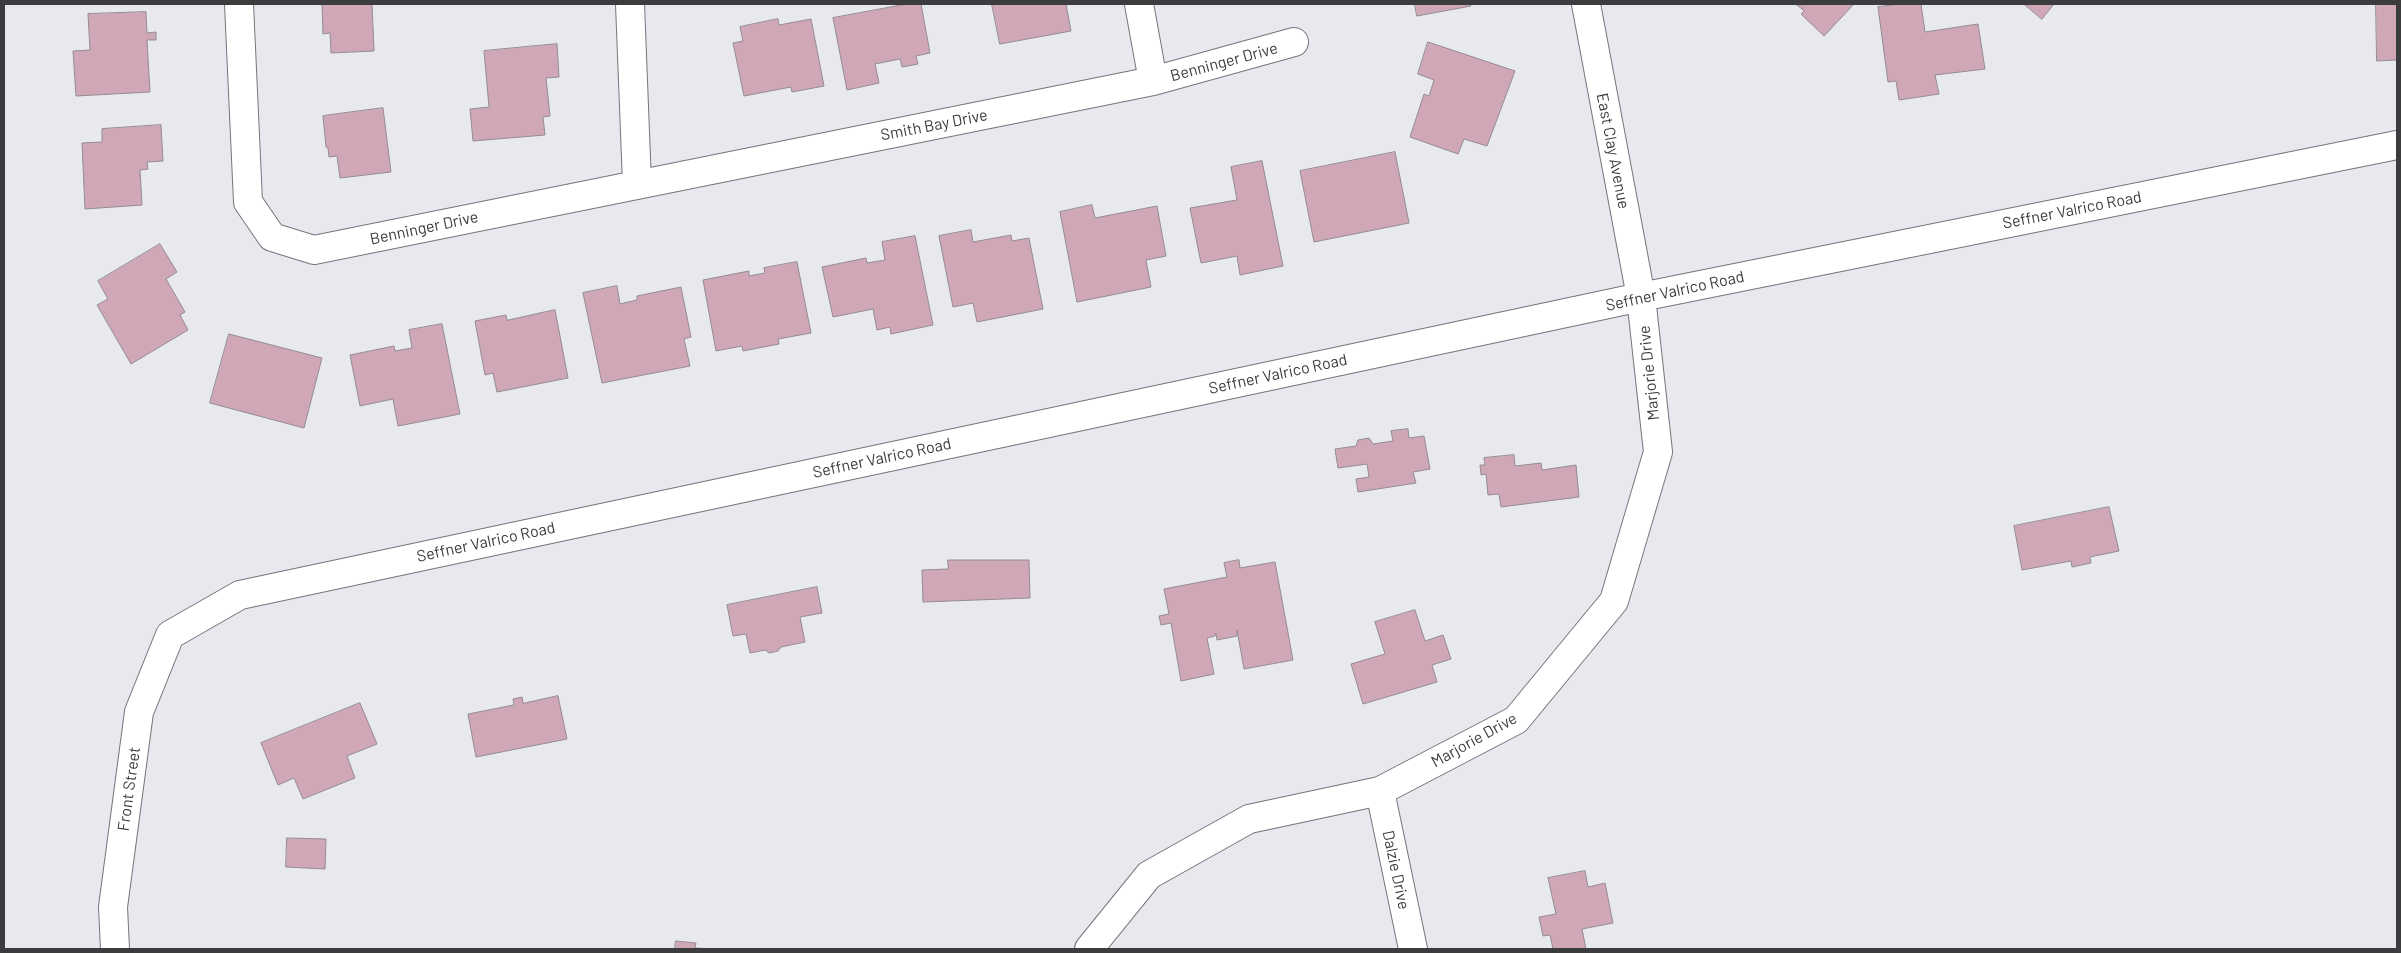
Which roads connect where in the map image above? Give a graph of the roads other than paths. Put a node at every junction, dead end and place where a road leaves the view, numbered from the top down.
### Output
1 (239, 4) edge
2 (630, 4) edge
3 (1139, 4) edge
4 (1586, 4) edge
5 (1294, 42) dead end
6 (1153, 81) junction
7 (2397, 145) edge
8 (637, 184) junction
9 (1641, 297) junction
10 (170, 635) joint
11 (1380, 791) junction
12 (115, 949) edge
13 (1089, 949) edge
14 (1413, 949) edge

1 - 8 street, Benninger Drive
2 - 8 street
3 - 6 street
4 - 9 street, East Clay Avenue
5 - 6 street, Benninger Drive
6 - 8 street, Smith Bay Drive
7 - 9 street, Seffner Valrico Road
9 - 10 street, Seffner Valrico Road
9 - 11 street, Marjorie Drive
10 - 12 street, Front Street
11 - 13 street, Marjorie Drive
11 - 14 street, Dalzie Drive

